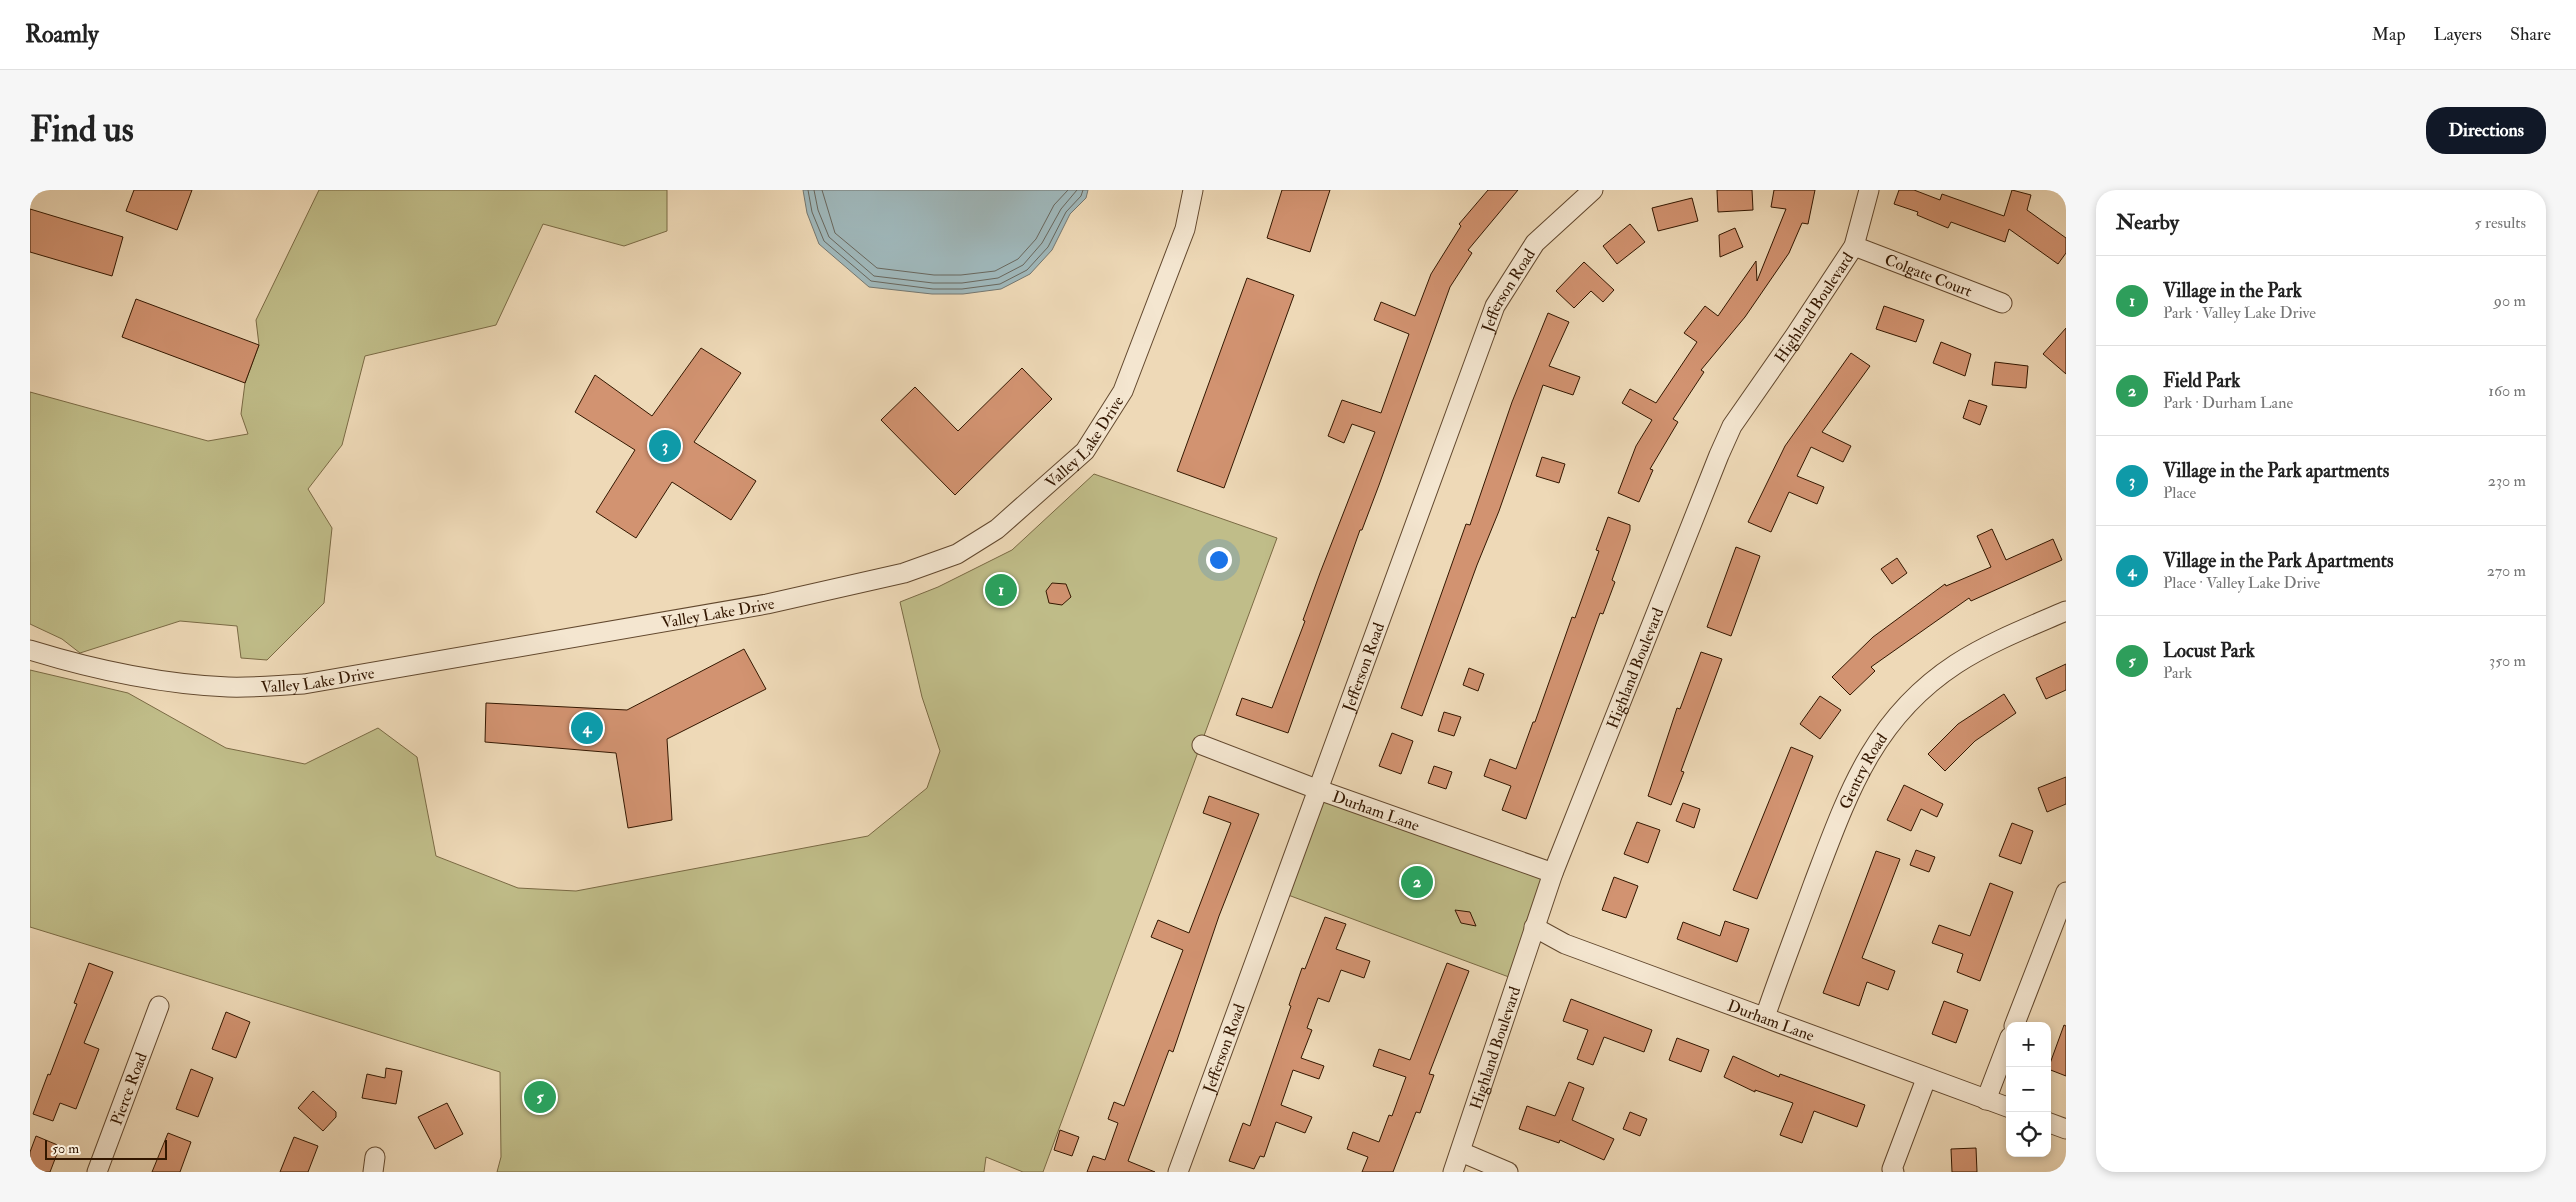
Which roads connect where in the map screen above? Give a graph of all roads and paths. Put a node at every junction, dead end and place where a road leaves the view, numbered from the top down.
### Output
1 (1194, 190) edge
2 (1593, 190) edge
3 (1869, 190) edge
4 (1854, 246) junction
5 (2002, 302) dead end
6 (2066, 611) edge
7 (30, 650) edge
8 (1202, 745) dead end
9 (1319, 790) junction
10 (1553, 873) junction
11 (2066, 892) edge
12 (1534, 927) junction
13 (159, 1006) dead end
14 (1765, 1018) junction
15 (2016, 1022) edge
16 (2006, 1048) edge
17 (1926, 1079) junction
18 (1986, 1100) junction
19 (2006, 1107) edge
20 (2051, 1123) edge
21 (2066, 1129) edge
22 (1461, 1152) junction
23 (97, 1172) edge
24 (1178, 1172) edge
25 (1453, 1172) edge
26 (1508, 1172) edge
27 (1894, 1172) edge

1 - 7 street, Valley Lake Drive
2 - 9 street, Jefferson Road
3 - 4 street, Highland Boulevard
4 - 5 street, Colgate Court
4 - 10 street, Highland Boulevard
6 - 14 street, Gentry Road
8 - 9 street, Durham Lane
9 - 10 street, Durham Lane
9 - 24 street, Jefferson Road
10 - 12 street, Highland Boulevard
11 - 15 street
12 - 14 street, Durham Lane
12 - 22 street, Highland Boulevard
13 - 23 street, Pierce Road
14 - 17 street, Durham Lane
16 - 18 street
17 - 18 street, Durham Lane
17 - 27 street
18 - 19 street, Durham Lane
20 - 21 street
22 - 25 street, Highland Boulevard
22 - 26 street

